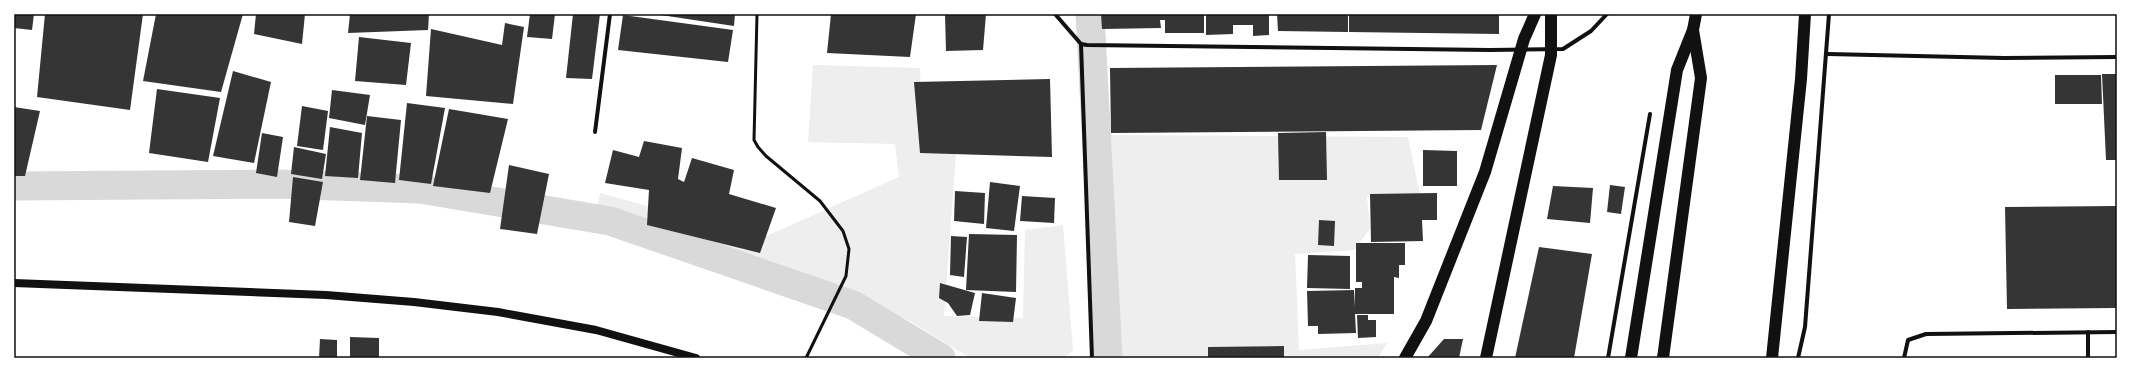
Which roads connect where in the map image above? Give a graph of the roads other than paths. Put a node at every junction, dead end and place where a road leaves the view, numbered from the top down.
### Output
1 (610, 14) edge
2 (757, 14) edge
3 (1055, 14) edge
4 (1535, 14) edge
5 (1551, 14) edge
6 (1607, 14) edge
7 (1696, 14) edge
8 (1805, 14) edge
9 (1830, 14) edge
10 (1693, 30) junction
11 (1080, 44) junction
12 (1828, 54) junction
13 (2117, 57) edge
14 (1650, 114) dead end
15 (596, 132) dead end
16 (14, 283) edge
17 (2088, 332) junction
18 (2117, 332) edge
19 (696, 358) edge
20 (806, 358) edge
21 (1092, 358) edge
22 (1405, 358) edge
23 (1486, 358) edge
24 (1608, 358) edge
25 (1631, 358) edge
26 (1663, 358) edge
27 (1772, 358) edge
28 (1798, 358) edge
29 (1904, 358) edge
30 (2088, 358) edge

1 - 15 street
2 - 20 lane
3 - 11 street
4 - 22 highway
5 - 23 highway
6 - 11 street
7 - 10 highway
8 - 27 highway
9 - 12 street
10 - 25 highway
10 - 26 highway
11 - 21 street
12 - 13 street
12 - 28 street
14 - 24 street
16 - 19 main road
17 - 18 street
17 - 29 street
17 - 30 street

